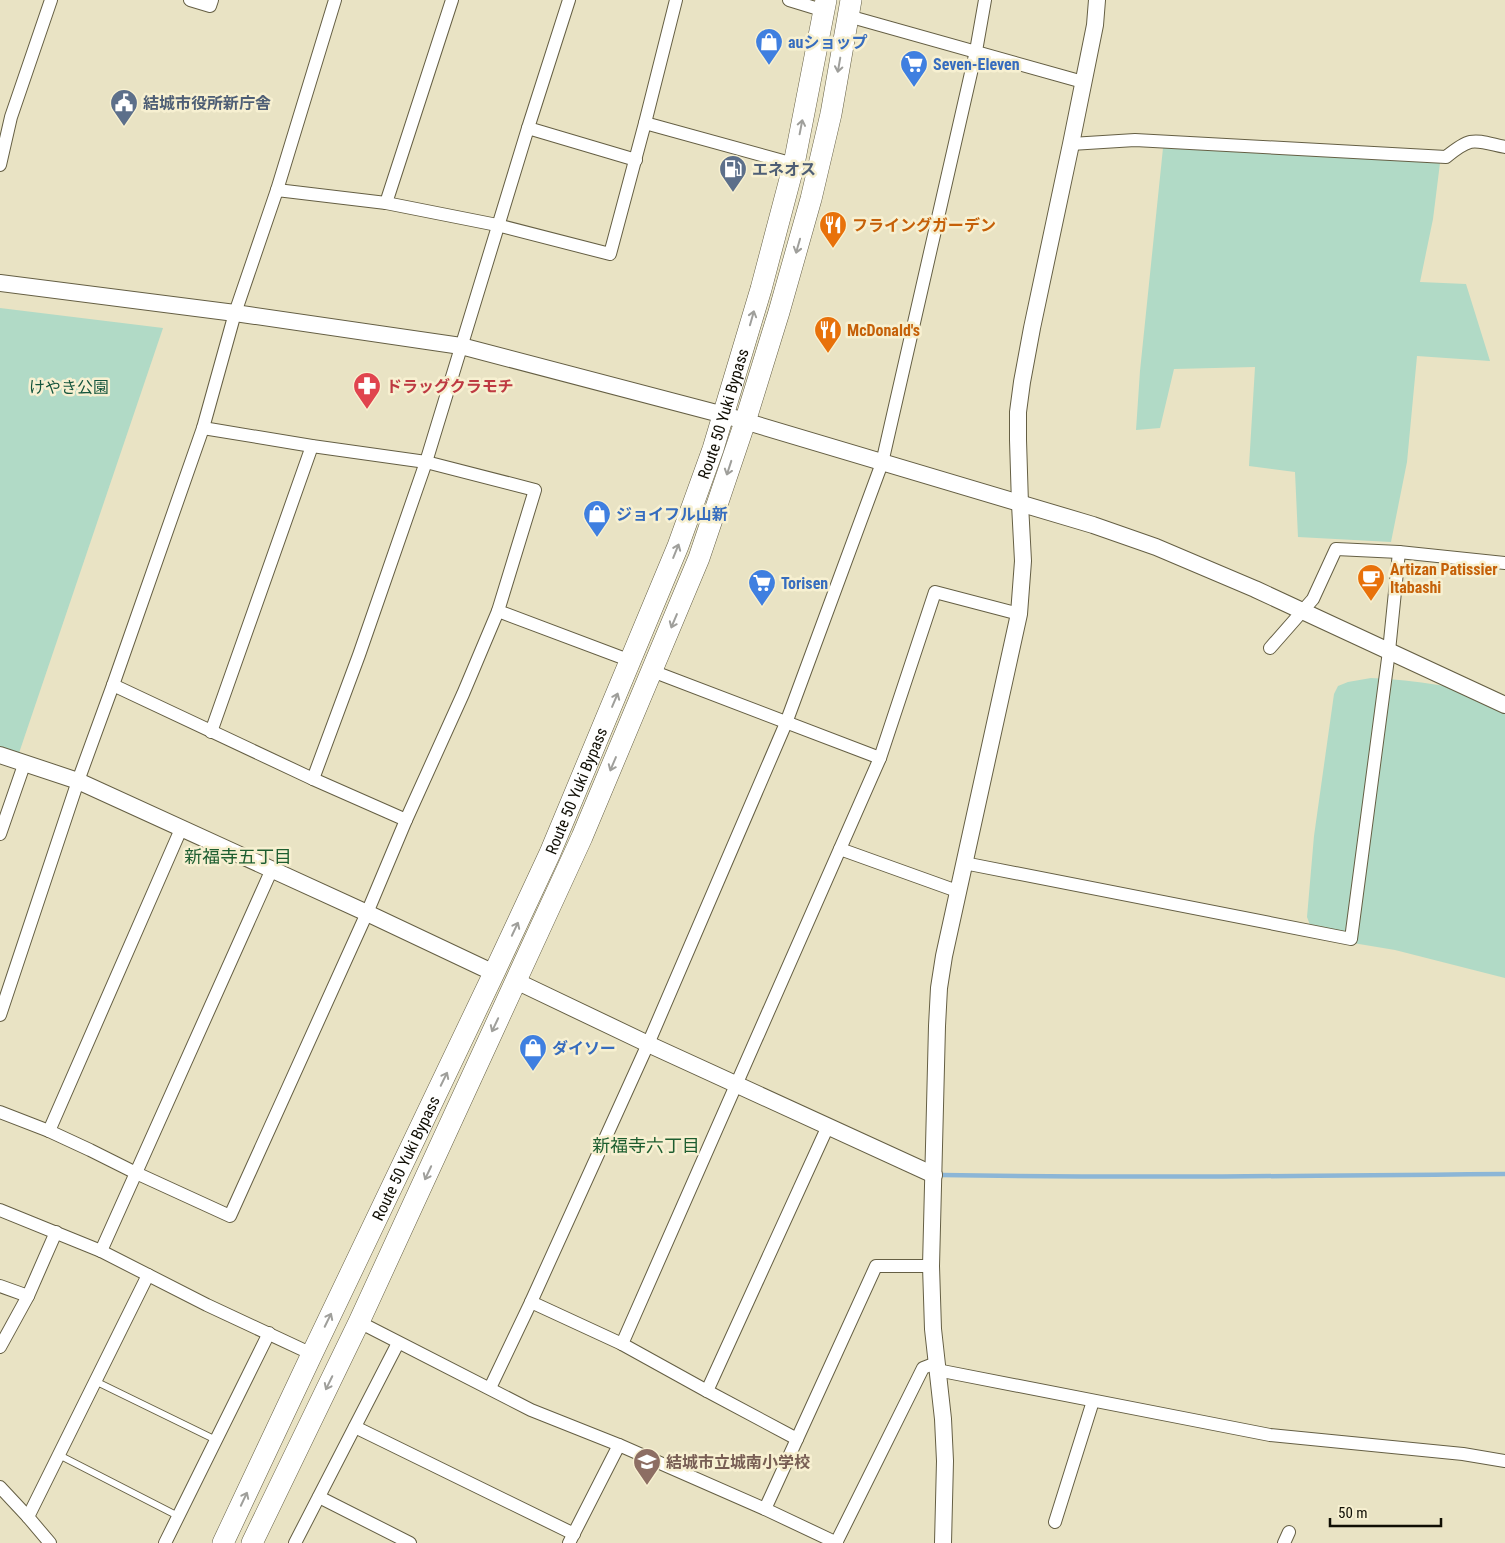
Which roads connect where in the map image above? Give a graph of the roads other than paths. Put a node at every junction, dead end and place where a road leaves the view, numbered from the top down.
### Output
1 (51, 0) edge
2 (190, 0) edge
3 (212, 0) edge
4 (335, 0) edge
5 (452, 0) edge
6 (569, 0) edge
7 (676, 0) edge
8 (789, 0) edge
9 (985, 0) edge
10 (1097, 0) edge
11 (825, 5) edge
12 (850, 8) edge
13 (976, 51) junction
14 (1083, 82) junction
15 (645, 123) junction
16 (528, 128) junction
17 (1071, 144) junction
18 (1505, 147) edge
19 (636, 160) junction
20 (794, 164) junction
21 (0, 165) edge
22 (277, 190) junction
23 (386, 203) junction
24 (497, 225) junction
25 (0, 283) edge
26 (235, 313) junction
27 (461, 346) junction
28 (724, 415) junction
29 (745, 422) junction
30 (203, 428) junction
31 (312, 446) junction
32 (426, 462) junction
33 (882, 463) junction
34 (1020, 504) junction
35 (1399, 552) junction
36 (1505, 563) edge
37 (1302, 610) junction
38 (498, 611) junction
39 (1019, 614) junction
40 (1270, 648) dead end
41 (1389, 651) junction
42 (631, 661) junction
43 (652, 671) junction
44 (113, 685) junction
45 (1505, 705) edge
46 (786, 724) junction
47 (211, 732) junction
48 (0, 755) edge
49 (880, 758) junction
50 (25, 762) junction
51 (313, 779) junction
52 (78, 781) junction
53 (406, 820) junction
54 (181, 829) junction
55 (0, 834) edge
56 (840, 849) junction
57 (964, 864) junction
58 (272, 869) junction
59 (957, 891) junction
60 (367, 913) junction
61 (494, 973) junction
62 (516, 980) junction
63 (0, 1015) edge
64 (648, 1044) junction
65 (737, 1085) junction
66 (0, 1112) edge
67 (828, 1126) junction
68 (50, 1131) junction
69 (136, 1174) junction
70 (934, 1175) junction
71 (0, 1210) edge
72 (56, 1232) junction
73 (101, 1251) junction
74 (931, 1266) junction
75 (148, 1275) junction
76 (0, 1286) edge
77 (28, 1296) junction
78 (532, 1302) junction
79 (359, 1322) junction
80 (268, 1333) junction
81 (398, 1343) junction
82 (622, 1344) junction
83 (0, 1347) edge
84 (312, 1354) junction
85 (936, 1367) junction
86 (95, 1381) junction
87 (490, 1388) junction
88 (707, 1391) junction
89 (1093, 1401) junction
90 (355, 1427) junction
91 (797, 1439) junction
92 (216, 1440) junction
93 (619, 1445) junction
94 (58, 1455) junction
95 (1505, 1461) edge
96 (0, 1487) edge
97 (319, 1497) junction
98 (765, 1509) junction
99 (178, 1516) junction
100 (28, 1517) junction
101 (1055, 1522) dead end
102 (571, 1538) edge
103 (50, 1543) edge
104 (165, 1543) edge
105 (223, 1543) edge
106 (252, 1543) edge
107 (295, 1543) edge
108 (410, 1543) edge
109 (837, 1543) edge
110 (943, 1543) edge

1 - 21 street
2 - 3 street
4 - 22 street
5 - 23 street
6 - 16 street
7 - 15 street
8 - 11 street
9 - 13 street
10 - 14 street
20 -> 11 highway, Route 50 Yuki Bypass
12 - 13 street
12 -> 29 highway, Route 50 Yuki Bypass
13 - 14 street
13 - 33 street
14 - 17 street
15 - 19 street
15 - 20 street
16 - 19 street
16 - 24 street
17 - 18 street
17 - 34 street
19 - 24 street
28 -> 20 highway, Route 50 Yuki Bypass
22 - 23 street
22 - 26 street
23 - 24 street
24 - 27 street
25 - 26 street
26 - 27 street
26 - 30 street
27 - 28 street
27 - 32 street
28 - 29 street
42 -> 28 highway, Route 50 Yuki Bypass
29 - 33 street
29 -> 43 highway, Route 50 Yuki Bypass
30 - 31 street
30 - 44 street
31 - 32 street
31 - 47 street
32 - 38 street
32 - 51 street
33 - 34 street
33 - 46 street
34 - 37 street
34 - 39 street
35 - 36 street
35 - 37 street
35 - 41 street
37 - 40 street
37 - 41 street
38 - 42 street
38 - 53 street
39 - 49 street
39 - 57 street
41 - 45 street
41 - 57 street
61 -> 42 highway, Route 50 Yuki Bypass
43 - 46 street
43 -> 62 highway, Route 50 Yuki Bypass
44 - 47 street
44 - 52 street
46 - 49 street
46 - 64 street
47 - 51 street
48 - 50 street
49 - 56 street
50 - 52 street
50 - 55 street
51 - 53 street
52 - 54 street
52 - 63 street
53 - 60 street
54 - 58 street
54 - 68 street
56 - 59 street
56 - 65 street
57 - 59 street
58 - 60 street
58 - 69 street
59 - 70 street
60 - 61 street
60 - 69 street
84 -> 61 highway, Route 50 Yuki Bypass
62 - 64 street
62 -> 79 highway, Route 50 Yuki Bypass
64 - 65 street
64 - 78 street
65 - 67 street
65 - 82 street
66 - 68 street
67 - 70 street
67 - 88 street
68 - 69 street
69 - 73 street
70 - 74 street
71 - 72 street
72 - 73 street
72 - 77 street
73 - 75 street
74 - 85 street
74 - 91 street
75 - 80 street
75 - 86 street
76 - 77 street
77 - 83 street
78 - 82 street
78 - 87 street
79 - 81 street
79 -> 106 highway, Route 50 Yuki Bypass
80 - 84 street
80 - 92 street
81 - 87 street
81 - 90 street
82 - 88 street
105 -> 84 highway, Route 50 Yuki Bypass
85 - 89 street
85 - 109 street
85 - 110 street
86 - 92 lane
86 - 94 street
87 - 93 street
88 - 91 street
89 - 95 street
89 - 101 street
90 - 97 street
90 - 102 street
91 - 98 street
92 - 99 street
93 - 98 street
93 - 102 street
94 - 99 lane
94 - 100 street
96 - 100 street
97 - 107 street
97 - 108 street
98 - 109 street
99 - 104 street
100 - 103 street

